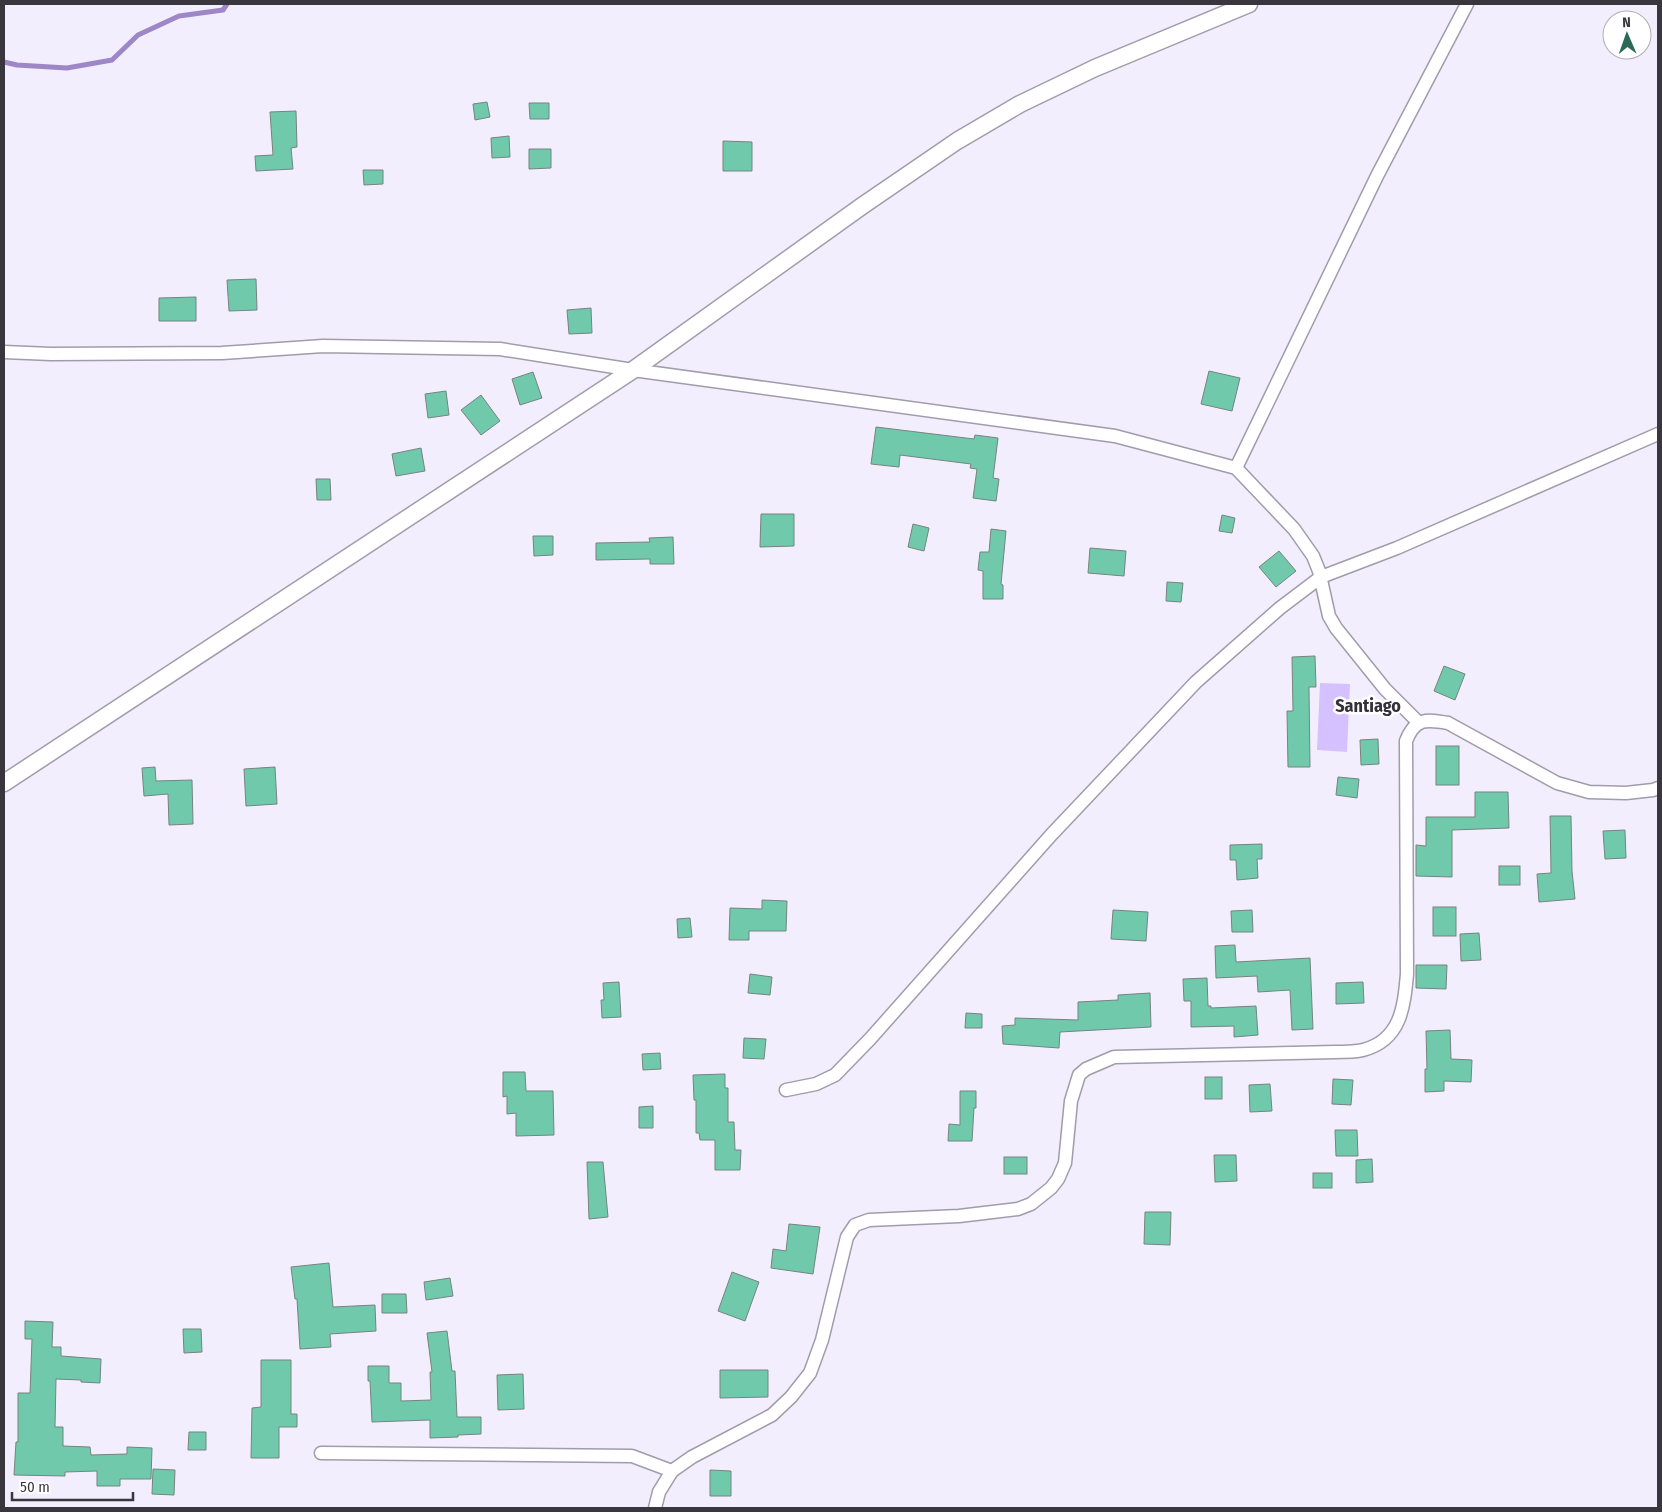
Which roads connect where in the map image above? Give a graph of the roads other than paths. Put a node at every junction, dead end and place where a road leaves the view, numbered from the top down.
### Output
1 (1249, 4) edge
2 (1467, 4) edge
3 (4, 352) edge
4 (633, 370) junction
5 (1658, 434) edge
6 (1236, 468) junction
7 (1321, 577) junction
8 (1419, 723) junction
9 (4, 783) edge
10 (1658, 788) edge
11 (786, 1090) dead end
12 (321, 1453) dead end
13 (672, 1471) junction
14 (655, 1508) edge

1 - 4 street
2 - 6 street
3 - 4 street
4 - 6 street
4 - 9 street
5 - 7 street
6 - 7 street
7 - 8 street
7 - 11 street
8 - 10 street
8 - 13 street
12 - 13 street
13 - 14 street

